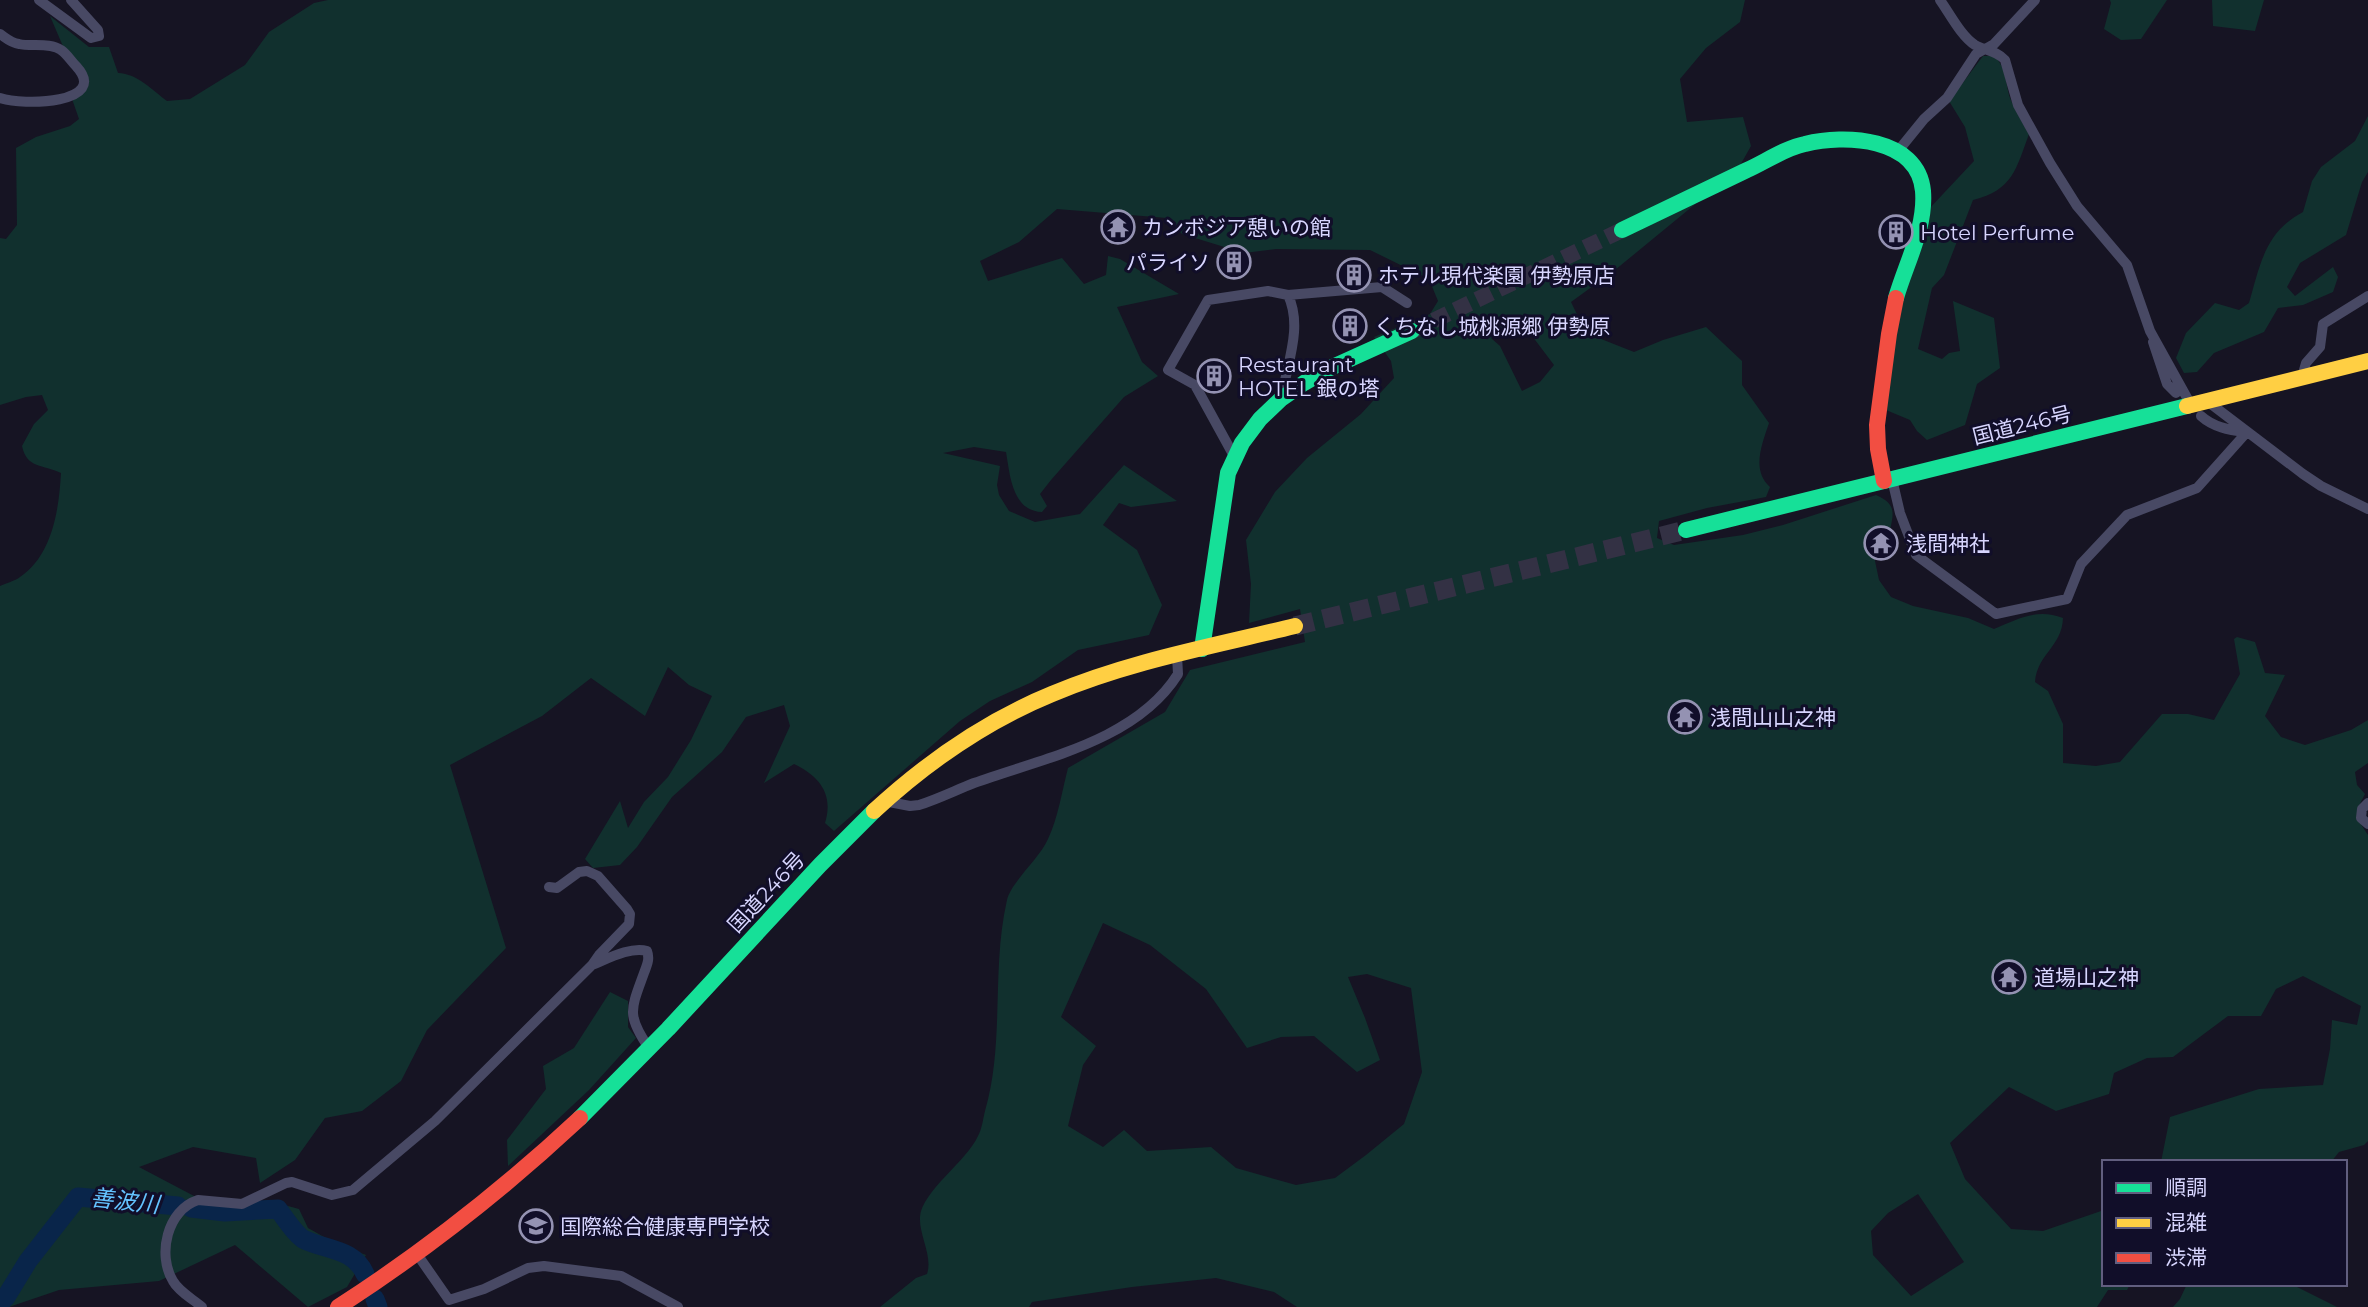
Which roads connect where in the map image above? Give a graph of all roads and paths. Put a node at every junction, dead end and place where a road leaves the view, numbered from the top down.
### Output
1 (39, 0) edge
2 (71, 0) edge
3 (1940, 0) edge
4 (2035, 0) edge
5 (0, 34) edge
6 (1986, 49) junction
7 (0, 98) edge
8 (1898, 151) junction
9 (1622, 230) tunnel mouth
10 (1288, 295) junction
11 (2368, 296) edge
12 (1407, 303) dead end
13 (1412, 331) tunnel mouth
14 (2152, 335) junction
15 (2368, 361) edge
16 (2302, 377) junction
17 (2176, 393) dead end
18 (1282, 396) junction
19 (2200, 407) junction
20 (2247, 432) junction
21 (1234, 456) junction
22 (1888, 480) junction
23 (2368, 509) edge
24 (1686, 530) tunnel mouth
25 (1295, 626) tunnel mouth
26 (1202, 649) junction
27 (1177, 655) junction
28 (884, 801) junction
29 (2368, 803) edge
30 (2368, 824) edge
31 (549, 887) dead end
32 (592, 965) junction
33 (649, 1048) junction
34 (417, 1254) junction
35 (202, 1307) edge
36 (338, 1307) edge
37 (678, 1307) edge

1 - 2 street
3 - 6 street
4 - 6 street
5 - 7 street
6 - 8 street
6 - 14 street
8 - 9 main road
8 - 22 main road
10 - 12 street
10 - 18 street
10 - 21 street
11 - 16 street
13 - 18 main road
14 - 17 street
14 - 19 street
15 - 16 main road, 国道246号
16 - 19 main road, 国道246号
18 - 21 main road
19 - 20 street
19 - 20 street
19 - 22 main road, 国道246号
20 - 22 street
20 - 23 street
21 - 26 main road
22 - 24 main road, 国道246号
25 - 26 main road, 国道246号
26 - 27 main road, 国道246号
27 - 28 main road, 国道246号
27 - 28 street
28 - 33 main road, 国道246号
29 - 30 street
31 - 32 street
32 - 33 street
32 - 35 street
33 - 34 main road, 国道246号
34 - 36 main road, 国道246号
34 - 37 street

